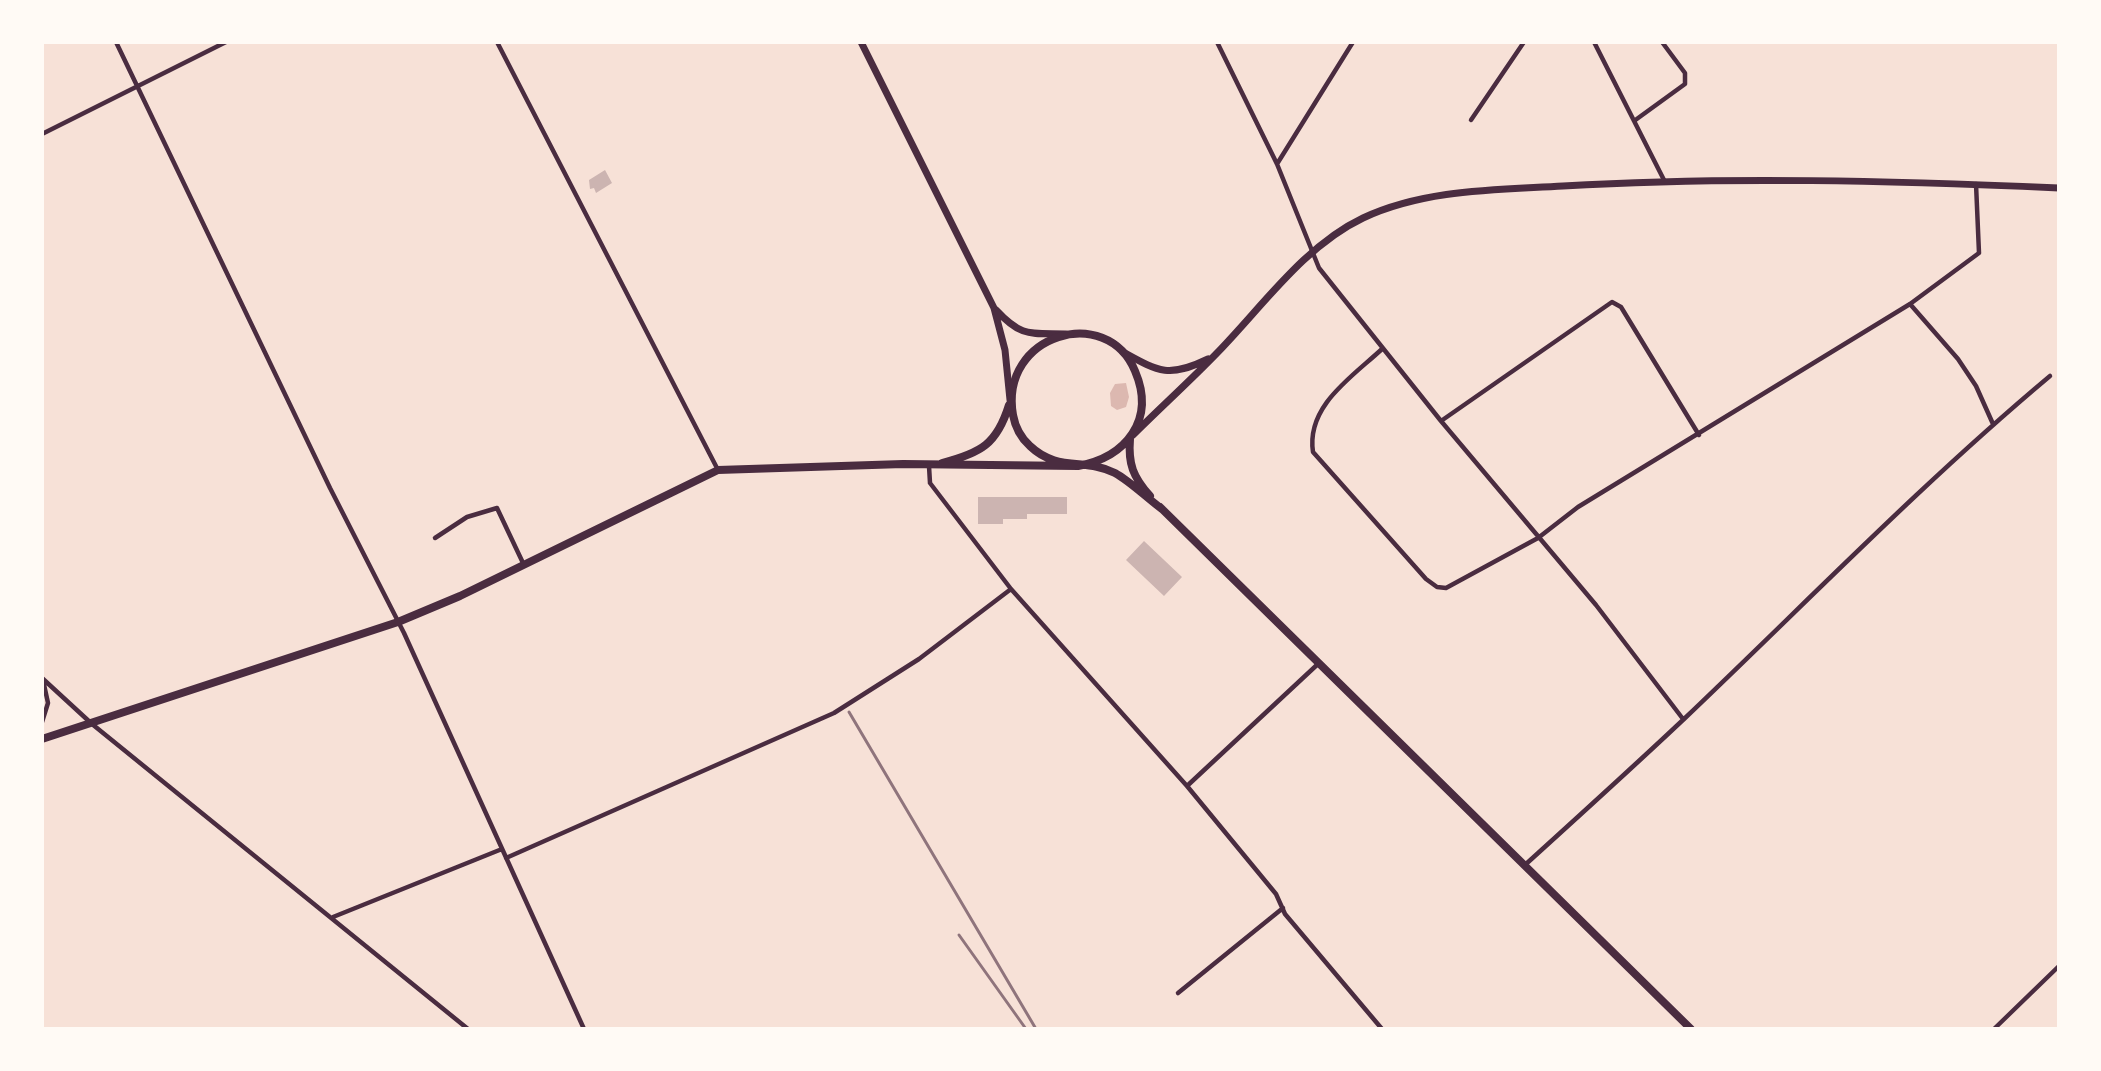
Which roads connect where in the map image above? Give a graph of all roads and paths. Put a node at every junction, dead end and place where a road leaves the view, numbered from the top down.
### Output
1 (116, 42) edge
2 (226, 42) edge
3 (496, 42) edge
4 (861, 42) edge
5 (1217, 42) edge
6 (1353, 42) edge
7 (1524, 42) edge
8 (1594, 42) edge
9 (1662, 42) edge
10 (136, 87) junction
11 (1471, 120) dead end
12 (1634, 121) junction
13 (42, 134) edge
14 (1277, 164) junction
15 (1664, 180) junction
16 (1976, 184) junction
17 (2059, 188) edge
18 (1313, 251) junction
19 (1910, 304) junction
20 (994, 308) junction
21 (1069, 334) junction
22 (1383, 349) junction
23 (1123, 352) junction
24 (1215, 355) junction
25 (2049, 376) dead end
26 (1010, 400) junction
27 (1441, 421) junction
28 (1993, 424) junction
29 (1699, 435) junction
30 (1130, 439) junction
31 (929, 466) junction
32 (1078, 466) junction
33 (718, 470) junction
34 (1162, 509) junction
35 (435, 538) dead end
36 (1538, 538) junction
37 (523, 563) junction
38 (1011, 589) junction
39 (398, 622) junction
40 (1320, 662) junction
41 (43, 679) edge
42 (1683, 719) junction
43 (42, 722) edge
44 (92, 724) junction
45 (42, 739) edge
46 (1187, 786) junction
47 (502, 849) junction
48 (506, 858) junction
49 (1526, 864) junction
50 (1283, 908) junction
51 (333, 917) junction
52 (2059, 966) edge
53 (1178, 993) dead end
54 (468, 1029) edge
55 (582, 1029) edge
56 (1382, 1029) edge
57 (1691, 1029) edge
58 (1994, 1029) edge

1 - 10 street
2 - 10 street
3 - 33 street
4 - 20 main road
5 - 14 street
6 - 14 street
7 - 11 street
8 - 12 street
9 - 12 street
10 - 13 street
10 - 39 street
12 - 15 street
14 - 18 street
15 - 16 main road
15 - 18 main road
16 - 17 main road
16 - 19 street
18 - 22 street
18 - 24 main road
19 - 28 street
19 - 29 street
20 - 21 main road
20 - 26 main road
21 - 23 main road
21 - 26 main road
22 - 27 street
22 - 36 street
23 - 24 main road
23 - 30 main road
24 - 30 main road
25 - 28 street
26 - 31 main road
26 - 32 main road
27 - 29 street
27 - 36 street
28 - 42 street
29 - 36 street
30 - 32 main road
30 - 34 main road
31 - 32 main road
31 - 33 main road
31 - 38 street
32 - 34 main road
33 - 37 main road
34 - 40 main road
35 - 37 street
36 - 42 street
37 - 39 main road
38 - 46 street
38 - 48 street
39 - 44 main road
39 - 47 street
40 - 46 street
40 - 49 main road
41 - 43 street
41 - 44 street
42 - 49 street
44 - 45 main road
44 - 51 street
46 - 50 street
47 - 48 street
47 - 51 street
48 - 55 street
49 - 57 main road
50 - 53 street
50 - 56 street
51 - 54 street
52 - 58 street

